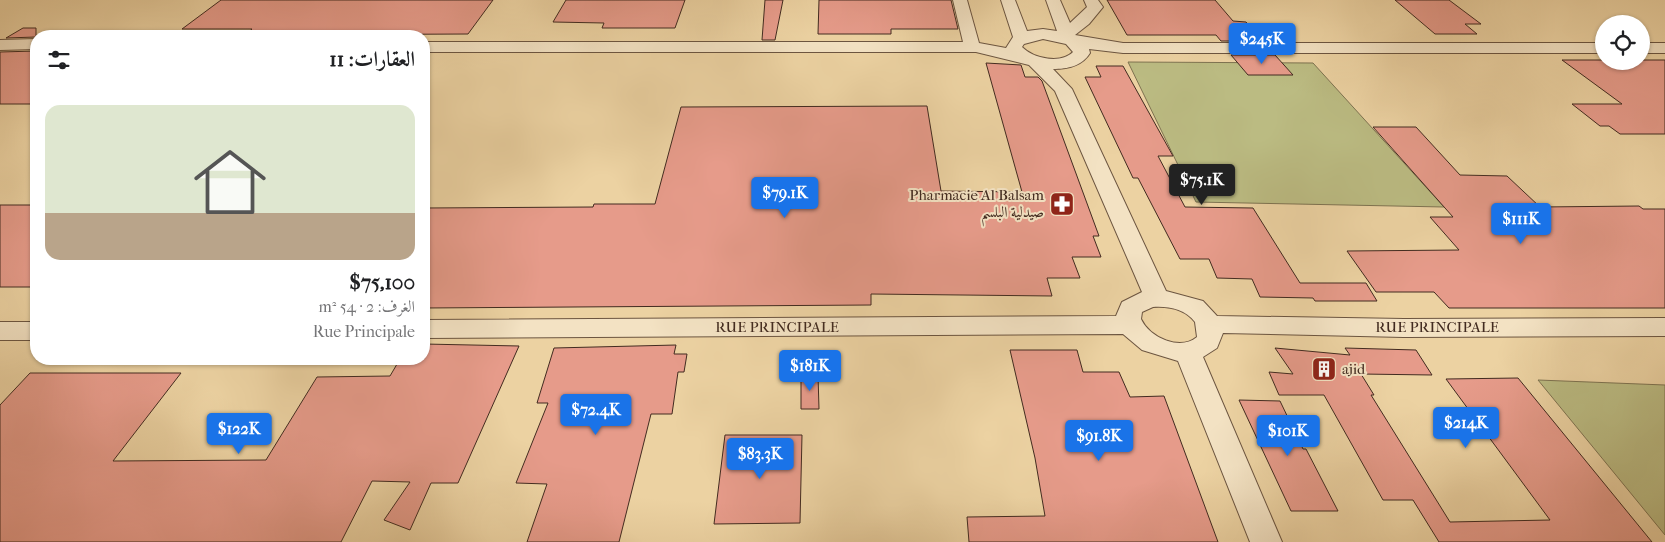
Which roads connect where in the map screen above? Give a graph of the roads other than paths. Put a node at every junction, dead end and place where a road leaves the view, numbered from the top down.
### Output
1 (960, 0) edge
2 (1008, 0) edge
3 (1053, 0) edge
4 (1091, 0) edge
5 (30, 44) edge
6 (0, 45) edge
7 (1072, 46) junction
8 (430, 47) edge
9 (974, 47) junction
10 (1595, 48) edge
11 (1650, 48) edge
12 (1665, 48) edge
13 (1023, 49) junction
14 (1063, 89) junction
15 (1156, 298) junction
16 (1209, 324) junction
17 (1130, 325) junction
18 (1665, 327) edge
19 (430, 329) edge
20 (0, 331) edge
21 (30, 331) edge
22 (1187, 352) junction
23 (1266, 542) edge

1 - 9 street
2 - 13 street
3 - 7 street
4 - 7 street
5 - 6 street
7 - 10 street
7 - 13 street
7 - 13 street
7 - 14 street
8 - 9 street
9 - 13 street
11 - 12 street
13 - 14 street
14 - 15 street
15 - 16 street
15 - 17 street
16 - 18 street, RUE PRINCIPALE
16 - 22 street
17 - 19 street, RUE PRINCIPALE
17 - 22 street
20 - 21 street
22 - 23 street

